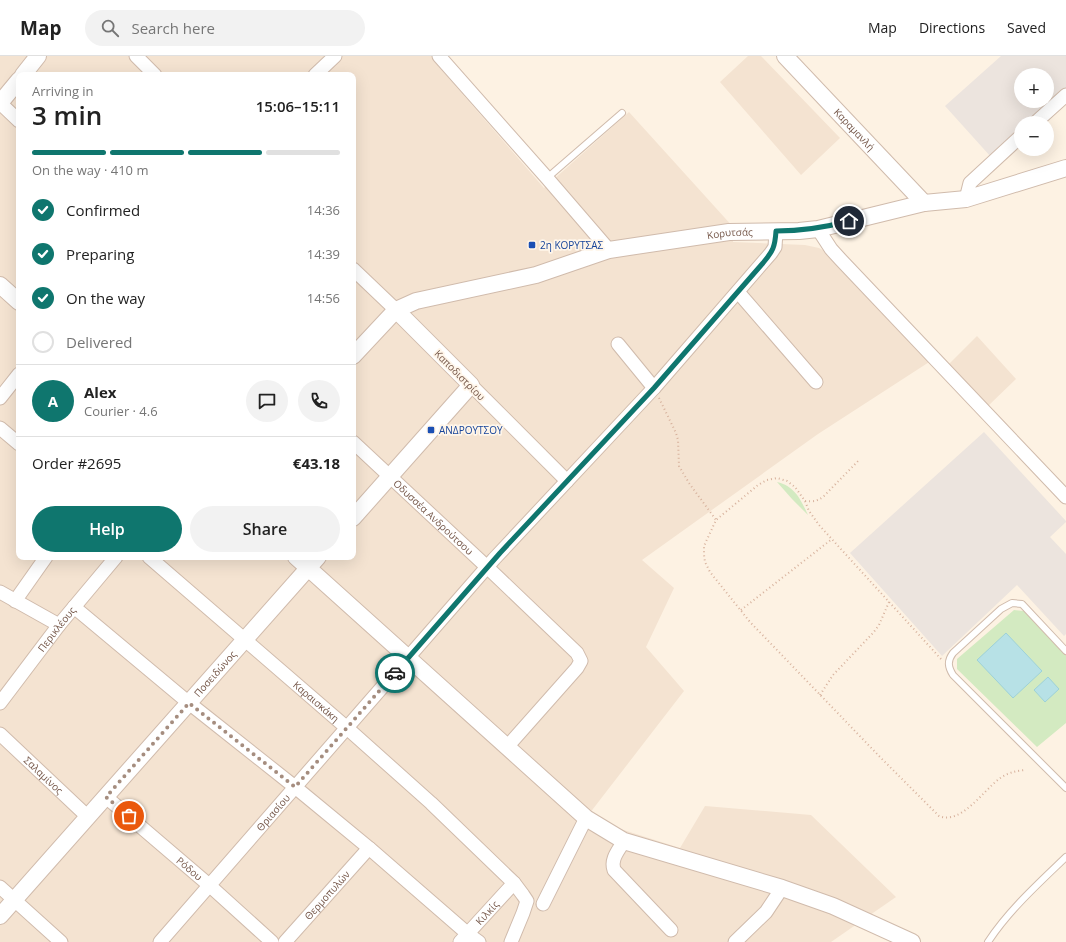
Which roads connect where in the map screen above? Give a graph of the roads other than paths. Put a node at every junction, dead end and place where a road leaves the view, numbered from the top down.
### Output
1 (38, 56) edge
2 (136, 56) edge
3 (335, 56) edge
4 (439, 56) edge
5 (785, 56) edge
6 (25, 72) edge
7 (152, 72) edge
8 (318, 72) edge
9 (16, 84) edge
10 (1066, 95) edge
11 (0, 103) edge
12 (622, 113) dead end
13 (1043, 116) edge
14 (16, 118) edge
15 (1014, 142) edge
16 (1066, 168) edge
17 (547, 178) junction
18 (966, 199) junction
19 (924, 203) junction
20 (818, 229) junction
21 (776, 231) junction
22 (609, 250) junction
23 (356, 271) edge
24 (0, 285) edge
25 (738, 292) junction
26 (16, 299) edge
27 (396, 310) junction
28 (618, 344) dead end
29 (356, 353) edge
30 (16, 378) edge
31 (816, 382) dead end
32 (471, 385) junction
33 (654, 388) junction
34 (0, 398) edge
35 (0, 428) edge
36 (16, 441) edge
37 (356, 445) edge
38 (389, 477) junction
39 (567, 481) junction
40 (1066, 497) edge
41 (356, 515) edge
42 (44, 560) edge
43 (113, 560) edge
44 (152, 560) edge
45 (313, 562) edge
46 (487, 567) junction
47 (0, 592) edge
48 (15, 601) junction
49 (74, 607) junction
50 (59, 625) junction
51 (245, 640) junction
52 (1066, 651) edge
53 (408, 657) junction
54 (0, 703) edge
55 (189, 703) junction
56 (346, 728) junction
57 (0, 734) edge
58 (507, 748) junction
59 (295, 787) junction
60 (1066, 788) edge
61 (106, 797) junction
62 (88, 817) junction
63 (586, 818) junction
64 (624, 841) junction
65 (369, 848) junction
66 (1066, 857) edge
67 (514, 884) junction
68 (209, 885) junction
69 (0, 887) edge
70 (782, 888) junction
71 (14, 900) junction
72 (543, 904) dead end
73 (0, 916) edge
74 (671, 930) dead end
75 (464, 938) edge
76 (893, 938) edge
77 (61, 942) edge
78 (160, 942) edge
79 (272, 942) edge
80 (285, 942) edge
81 (479, 942) edge
82 (511, 942) edge
83 (735, 942) edge
84 (912, 942) edge
85 (988, 942) edge

1 - 6 street
2 - 7 street
3 - 8 street
4 - 17 street
5 - 19 street, Καραμανλή
9 - 11 street
10 - 13 street
11 - 14 street
12 - 17 lane
15 - 18 street
16 - 18 street, Κορυτσάς
17 - 22 street
18 - 19 street, Κορυτσάς
19 - 20 street, Κορυτσάς
20 - 21 street, Κορυτσάς
20 - 40 street
21 - 22 street, Κορυτσάς
21 - 25 street, Θριασίου
22 - 27 street, Κορυτσάς
23 - 27 street, Καποδιστρίου
24 - 26 street
25 - 31 street
25 - 33 street, Θριασίου
27 - 29 street
27 - 32 street, Καποδιστρίου
28 - 33 street
30 - 34 street
32 - 38 street
32 - 39 street, Καποδιστρίου
33 - 39 street, Θριασίου
35 - 36 street
37 - 38 street, Οδυσσέα Ανδρούτσου
38 - 41 street
38 - 46 street, Οδυσσέα Ανδρούτσου
39 - 46 street, Θριασίου
42 - 48 street
43 - 49 street, Περικλέους
44 - 51 street, Καραισκάκη
45 - 51 street, Ποσειδώνος
45 - 53 street
46 - 53 street, Θριασίου
46 - 58 street, Οδυσσέα Ανδρούτσου
47 - 48 street
48 - 50 street
49 - 50 street, Περικλέους
49 - 55 street
50 - 54 street, Περικλέους
51 - 55 street, Ποσειδώνος
51 - 56 street, Καραισκάκη
52 - 60 lane
53 - 56 street, Θριασίου
53 - 58 street
55 - 59 street
55 - 61 street, Ποσειδώνος
56 - 59 street, Θριασίου
56 - 67 street, Καραισκάκη
57 - 62 street, Σαλαμίνος
58 - 63 street
59 - 65 street
59 - 68 street, Θριασίου
61 - 62 street, Ποσειδώνος
61 - 68 street, Ρόδου
62 - 71 street, Ποσειδώνος
63 - 64 street
63 - 72 street
64 - 70 street
64 - 74 street
65 - 75 street
65 - 80 street, Θερμοπυλών
66 - 85 lane
67 - 75 street, Κιλκίς
67 - 82 street, Καραισκάκη
68 - 78 street, Θριασίου
68 - 79 street, Ρόδου
69 - 71 street
70 - 76 street
70 - 83 street
71 - 73 street, Ποσειδώνος
71 - 77 street
75 - 81 street
76 - 84 street

